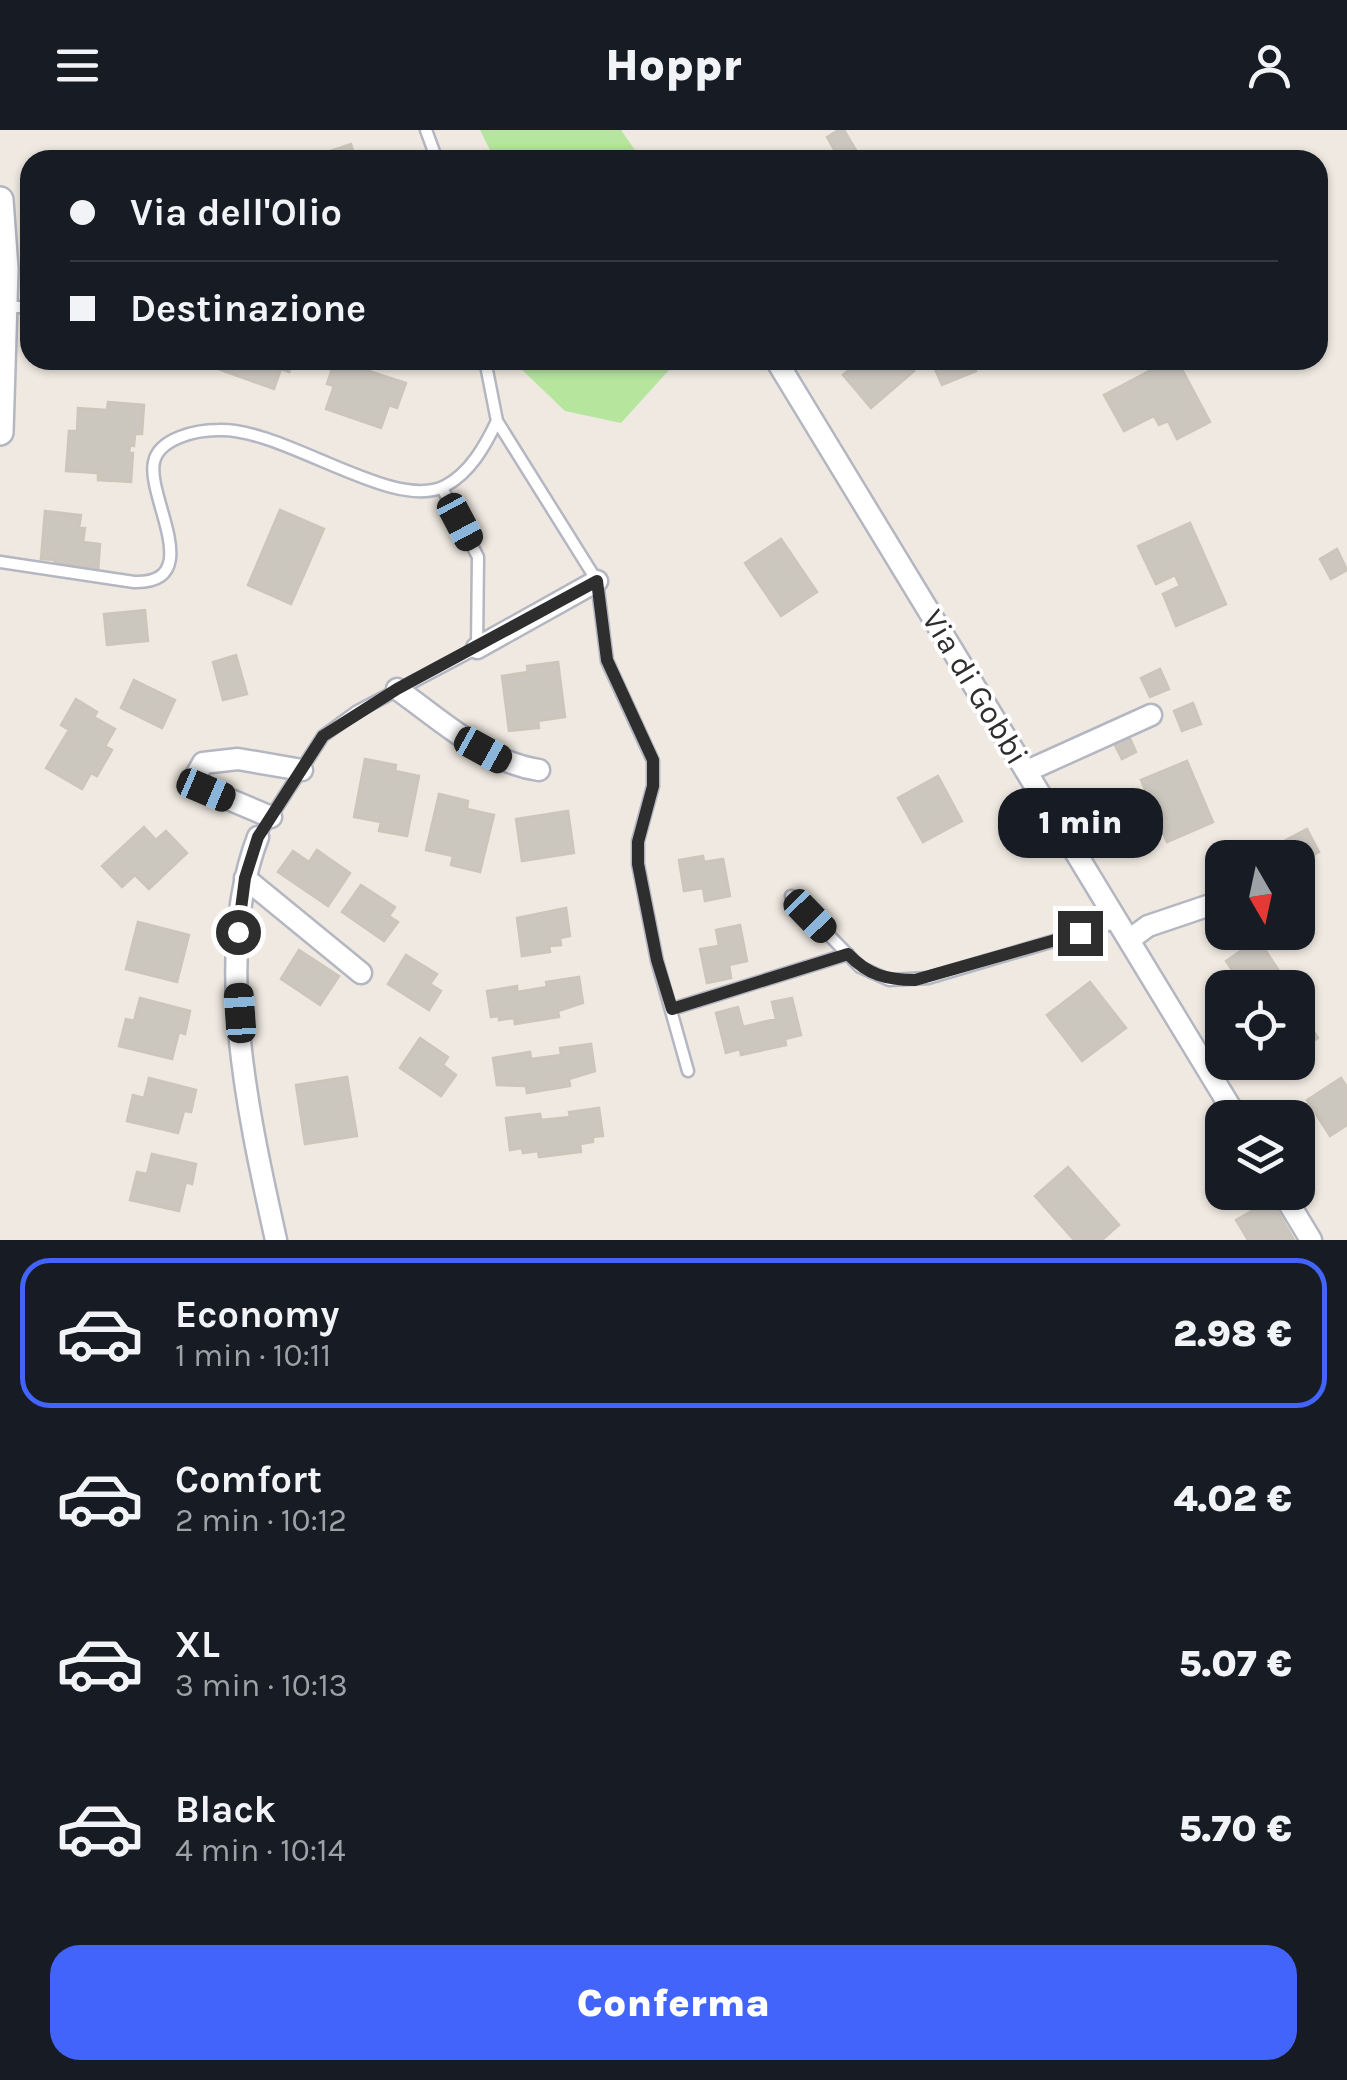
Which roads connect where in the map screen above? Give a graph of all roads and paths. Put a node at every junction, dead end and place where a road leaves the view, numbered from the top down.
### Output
1 (0, 200) edge
2 (18, 307) edge
3 (488, 370) edge
4 (782, 370) edge
5 (498, 422) junction
6 (0, 432) edge
7 (442, 488) junction
8 (0, 562) edge
9 (597, 581) junction
10 (476, 648) junction
11 (397, 689) junction
12 (1151, 715) dead end
13 (302, 770) junction
14 (539, 770) dead end
15 (1027, 772) junction
16 (271, 818) junction
17 (258, 837) joint
18 (245, 878) junction
19 (791, 896) dead end
20 (1205, 907) edge
21 (1124, 931) junction
22 (848, 954) junction
23 (361, 973) dead end
24 (672, 1009) junction
25 (688, 1072) dead end
26 (1226, 1100) edge
27 (1293, 1210) edge
28 (276, 1240) edge
29 (1311, 1240) edge

1 - 2 street
2 - 6 street
3 - 5 lane
4 - 15 street, Via di Gobbi
5 - 7 lane
5 - 9 lane
7 - 8 lane
7 - 10 lane
9 - 10 street
9 - 24 lane
10 - 11 lane
11 - 13 lane
11 - 14 street
12 - 15 street
13 - 16 lane
13 - 16 street
15 - 21 street, Via di Gobbi
16 - 17 lane
17 - 18 street
18 - 23 street
18 - 28 street
19 - 22 lane
20 - 21 street
21 - 22 lane
21 - 26 street, Via di Gobbi
22 - 24 lane
24 - 25 lane
27 - 29 street

